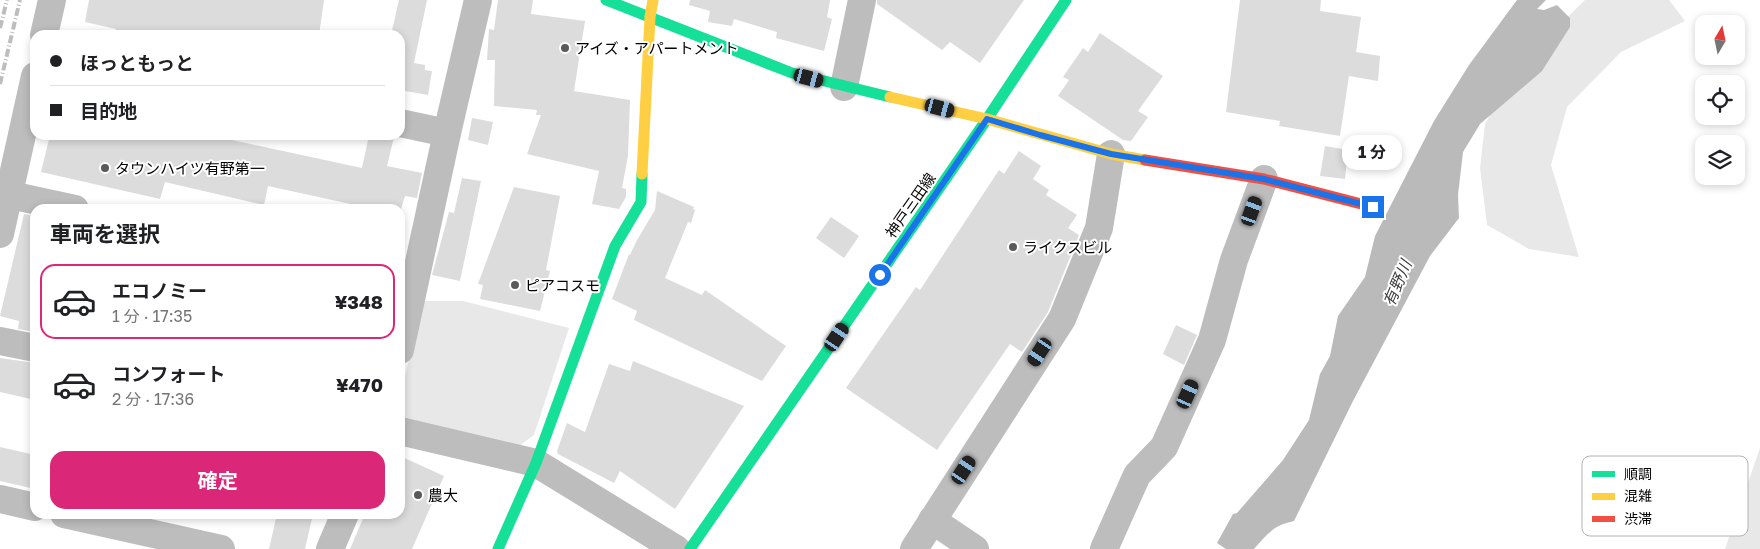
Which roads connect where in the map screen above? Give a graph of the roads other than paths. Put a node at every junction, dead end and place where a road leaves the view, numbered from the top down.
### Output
1 (52, 0) edge
2 (478, 0) edge
3 (606, 0) edge
4 (653, 0) edge
5 (862, 0) edge
6 (1066, 0) edge
7 (650, 17) junction
8 (45, 30) edge
9 (844, 87) junction
10 (30, 100) edge
11 (987, 119) junction
12 (405, 124) edge
13 (447, 133) junction
14 (1111, 154) junction
15 (1264, 179) junction
16 (10, 194) junction
17 (53, 204) edge
18 (1373, 207) dead end
19 (0, 234) edge
20 (405, 327) edge
21 (0, 340) edge
22 (30, 347) edge
23 (405, 432) edge
24 (536, 463) junction
25 (0, 499) edge
26 (30, 506) edge
27 (86, 519) edge
28 (344, 519) edge
29 (932, 520) junction
30 (220, 549) edge
31 (330, 549) edge
32 (498, 549) edge
33 (676, 549) edge
34 (690, 549) edge
35 (914, 549) edge
36 (975, 549) edge
37 (1104, 549) edge

1 - 8 street
2 - 13 street
3 - 7 street
4 - 7 street
5 - 9 street
6 - 11 street, 神戸三田線
7 - 9 street
7 - 24 street
9 - 11 street
10 - 16 street
11 - 14 street
11 - 34 street, 神戸三田線
12 - 13 street
13 - 20 street
14 - 15 street
14 - 29 street
15 - 18 street
15 - 37 street
16 - 17 street
16 - 19 street
21 - 22 street
23 - 24 street
24 - 32 street
24 - 33 street
25 - 26 street
27 - 30 street
28 - 31 street
29 - 35 street
29 - 36 street

